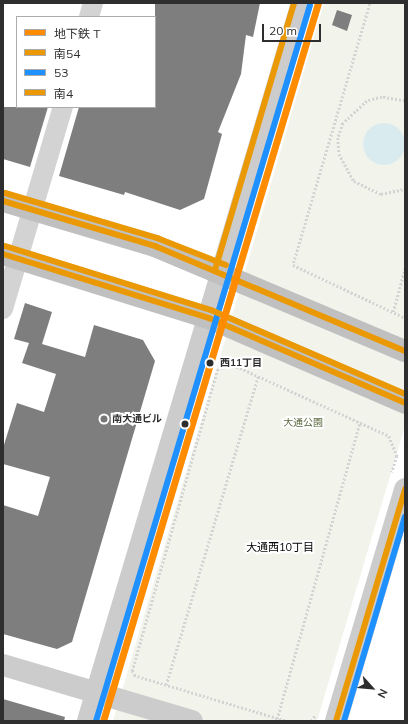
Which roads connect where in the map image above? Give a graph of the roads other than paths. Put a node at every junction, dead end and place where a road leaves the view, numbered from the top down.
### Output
1 (94, 3) edge
2 (302, 3) edge
3 (89, 16) edge
4 (63, 108) edge
5 (3, 201) edge
6 (33, 210) junction
7 (11, 256) edge
8 (223, 272) junction
9 (3, 309) edge
10 (209, 318) junction
11 (405, 352) edge
12 (405, 403) edge
13 (405, 489) edge
14 (3, 665) edge
15 (97, 693) junction
16 (88, 721) edge
17 (192, 721) edge
18 (336, 721) edge

1 - 3 street
2 - 8 street
4 - 6 street
5 - 6 highway
6 - 7 street
6 - 8 highway
7 - 9 street
7 - 10 highway
8 - 10 street
8 - 11 highway
10 - 12 highway
10 - 15 street
13 - 18 street
14 - 15 street
15 - 16 street
15 - 17 street

